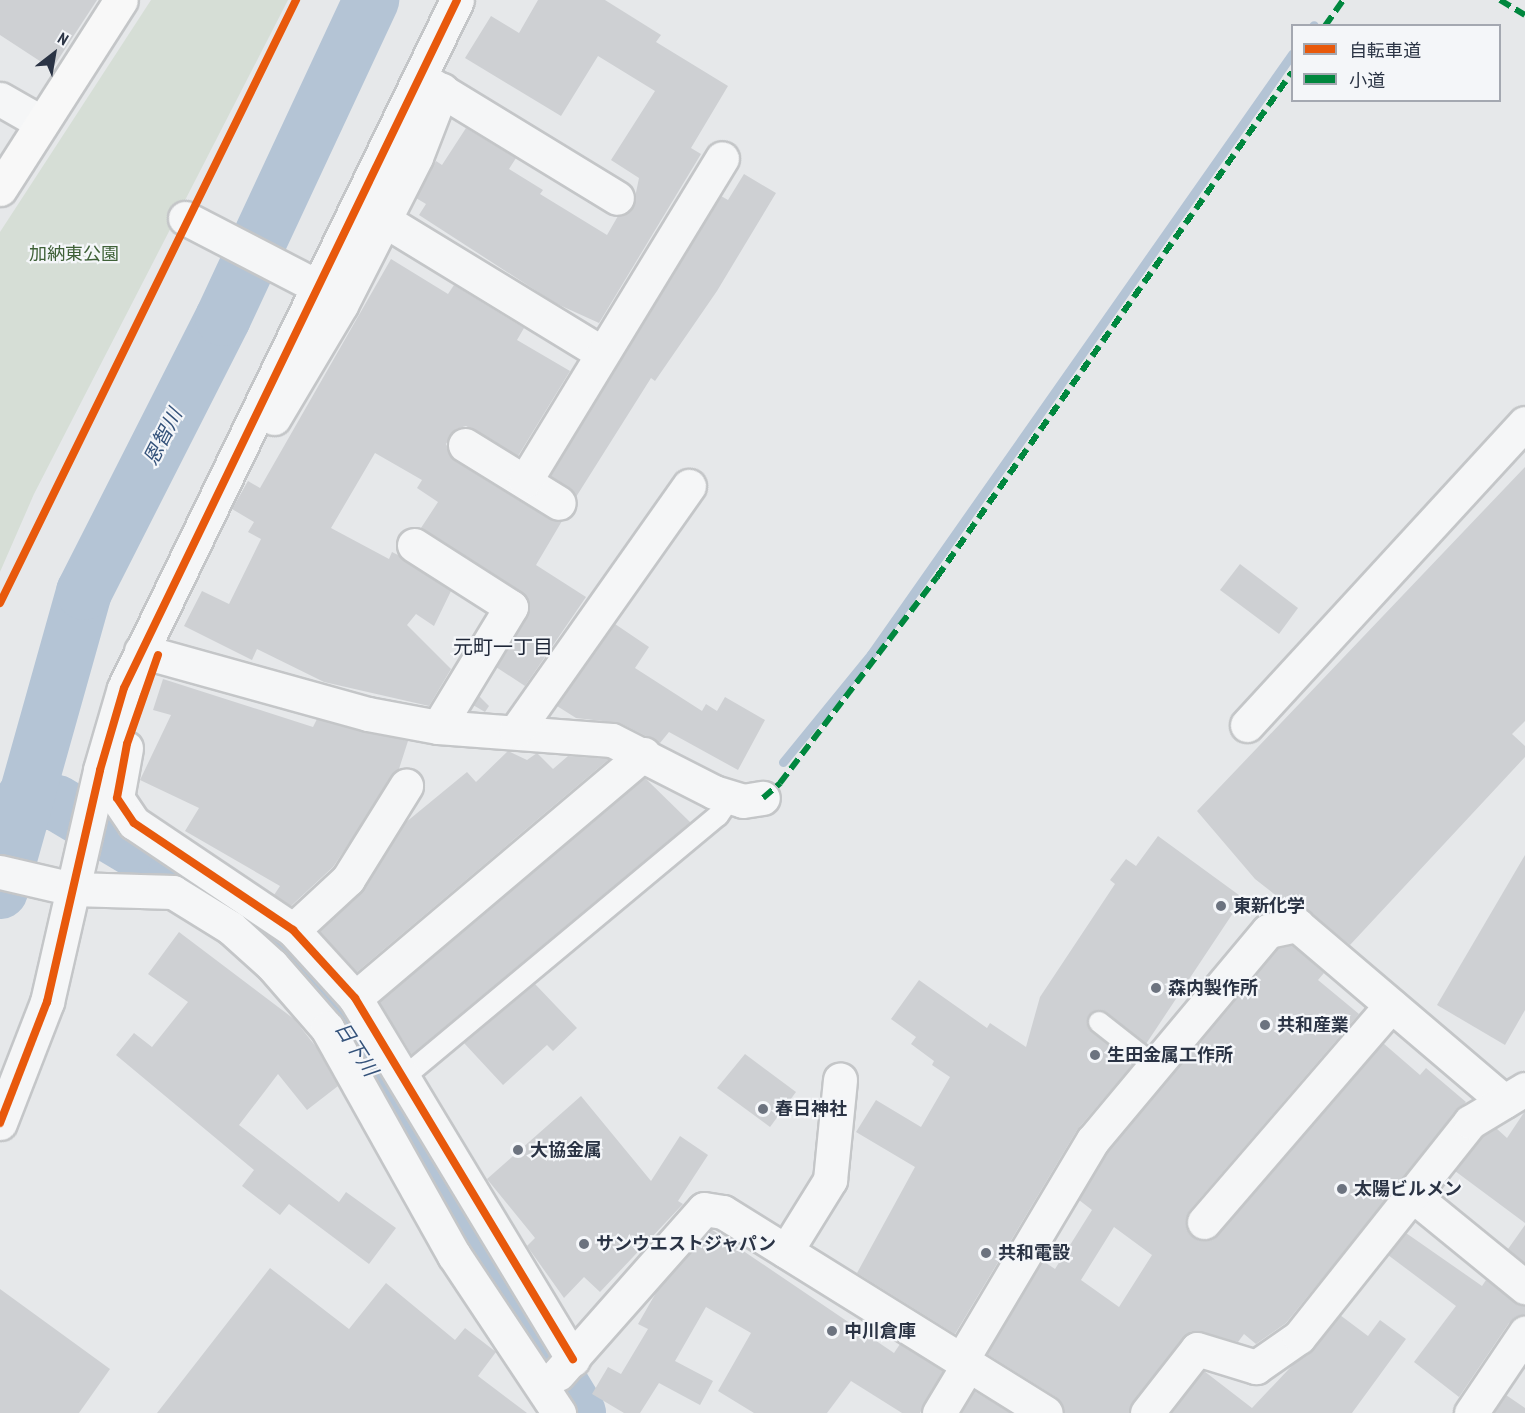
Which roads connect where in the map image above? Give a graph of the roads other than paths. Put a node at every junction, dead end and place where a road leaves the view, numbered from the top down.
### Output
1 (121, 0) edge
2 (457, 0) edge
3 (431, 83) junction
4 (0, 99) edge
5 (42, 123) junction
6 (722, 158) dead end
7 (0, 189) edge
8 (617, 198) dead end
9 (184, 218) dead end
10 (384, 220) junction
11 (316, 286) junction
12 (600, 352) junction
13 (1525, 423) edge
14 (465, 445) dead end
15 (525, 482) junction
16 (689, 486) dead end
17 (559, 502) dead end
18 (199, 529) junction
19 (414, 545) dead end
20 (149, 653) junction
21 (1247, 725) dead end
22 (438, 727) junction
23 (516, 731) junction
24 (644, 754) junction
25 (406, 786) dead end
26 (747, 797) joint
27 (0, 873) edge
28 (60, 886) junction
29 (293, 930) junction
30 (356, 998) junction
31 (1391, 1005) junction
32 (1099, 1022) dead end
33 (1155, 1066) junction
34 (403, 1078) junction
35 (840, 1079) dead end
36 (1515, 1095) edge
37 (0, 1123) edge
38 (1412, 1195) junction
39 (1204, 1222) dead end
40 (786, 1251) junction
41 (1525, 1287) edge
42 (1525, 1332) edge
43 (965, 1363) junction
44 (558, 1382) edge
45 (939, 1413) edge
46 (1046, 1413) edge
47 (1147, 1413) edge
48 (1471, 1413) edge

1 - 5 street
2 - 3 street
3 - 8 street
3 - 10 street
3 - 11 street
4 - 5 street
5 - 7 street
6 - 12 street
9 - 11 street
10 - 12 street
10 - 18 street
11 - 18 street
12 - 15 street
13 - 21 street
14 - 15 street
15 - 17 street
16 - 23 street
18 - 20 street
19 - 22 street
20 - 22 street
20 - 28 street
20 - 29 street
22 - 23 street
23 - 24 street
24 - 26 street
24 - 30 street
25 - 29 street
26 - 34 lane
27 - 28 street
28 - 37 street
28 - 44 street
29 - 30 street
30 - 34 street
31 - 33 street
31 - 36 street
31 - 39 street
32 - 33 lane
33 - 43 street
34 - 44 street
35 - 40 street
36 - 38 street
38 - 41 street
38 - 47 street
40 - 43 street
40 - 44 street
42 - 48 street
43 - 45 street
43 - 46 street

